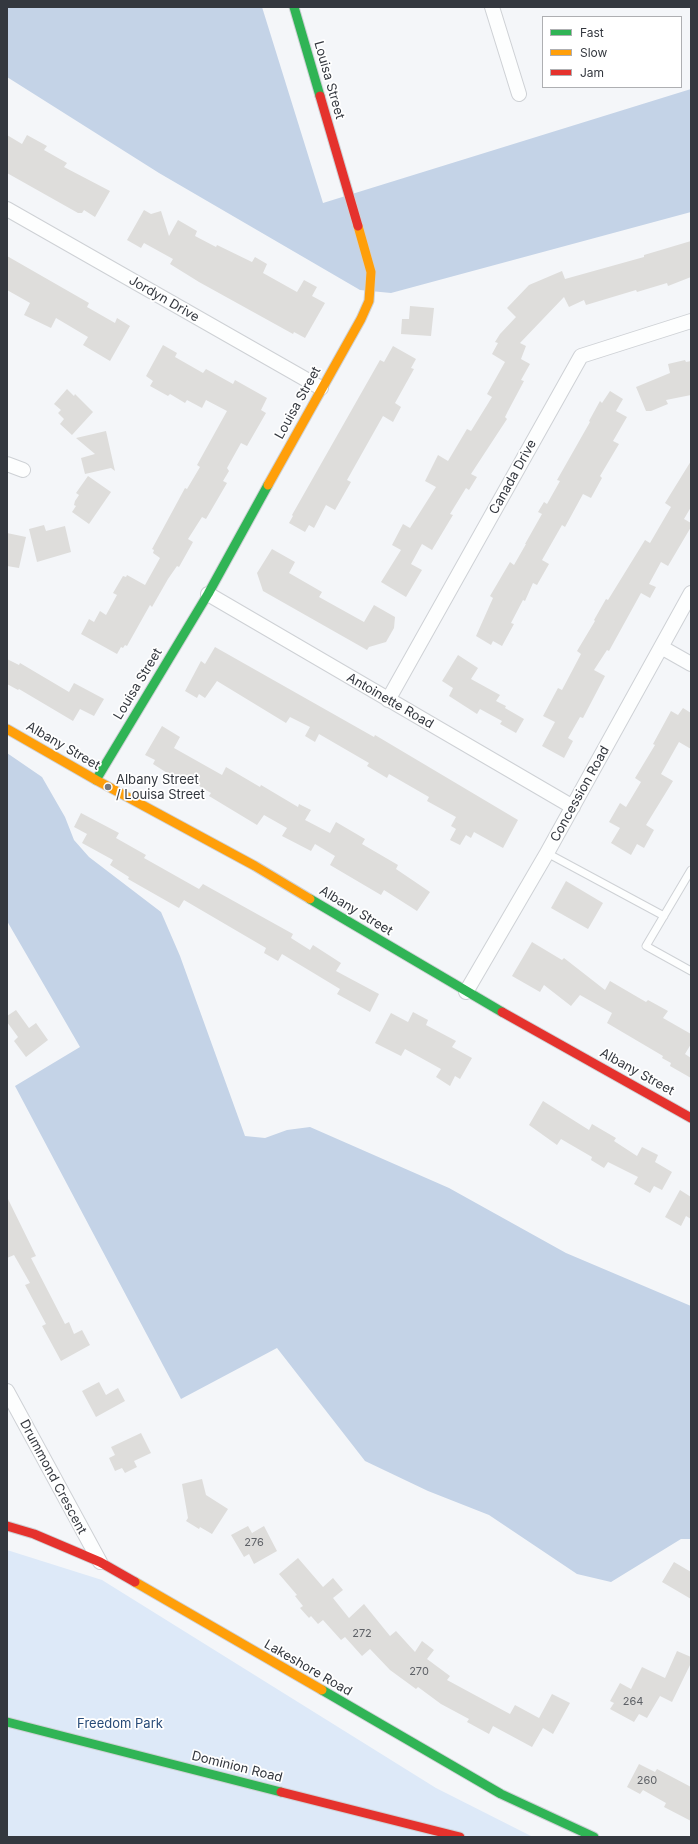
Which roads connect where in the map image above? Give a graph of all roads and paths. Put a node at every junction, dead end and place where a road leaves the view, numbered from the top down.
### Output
1 (294, 7) edge
2 (492, 7) edge
3 (519, 94) dead end
4 (7, 209) edge
5 (691, 321) edge
6 (321, 388) junction
7 (7, 464) edge
8 (23, 470) dead end
9 (691, 593) edge
10 (208, 594) junction
11 (661, 647) junction
12 (691, 664) edge
13 (388, 700) junction
14 (7, 729) edge
15 (96, 780) junction
16 (573, 807) junction
17 (547, 853) junction
18 (691, 870) edge
19 (664, 916) junction
20 (691, 971) edge
21 (466, 992) junction
22 (691, 1118) edge
23 (7, 1391) edge
24 (7, 1526) edge
25 (100, 1562) junction
26 (7, 1722) edge
27 (460, 1837) edge
28 (594, 1837) edge

1 - 6 street, Louisa Street
2 - 3 street
4 - 6 street, Jordyn Drive
5 - 13 street, Canada Drive
6 - 10 street, Louisa Street
7 - 8 street
9 - 11 street, Concession Road
10 - 13 street, Antoinette Road
10 - 15 street, Louisa Street
11 - 12 street
11 - 16 street, Concession Road
13 - 16 street, Antoinette Road
14 - 15 street, Albany Street
15 - 21 street, Albany Street
16 - 17 street, Concession Road
17 - 19 lane
17 - 21 street, Concession Road
18 - 19 lane
19 - 20 lane
21 - 22 street, Albany Street
23 - 25 street, Drummond Crescent
24 - 25 street, Lakeshore Road
25 - 28 street, Lakeshore Road
26 - 27 street, Dominion Road

